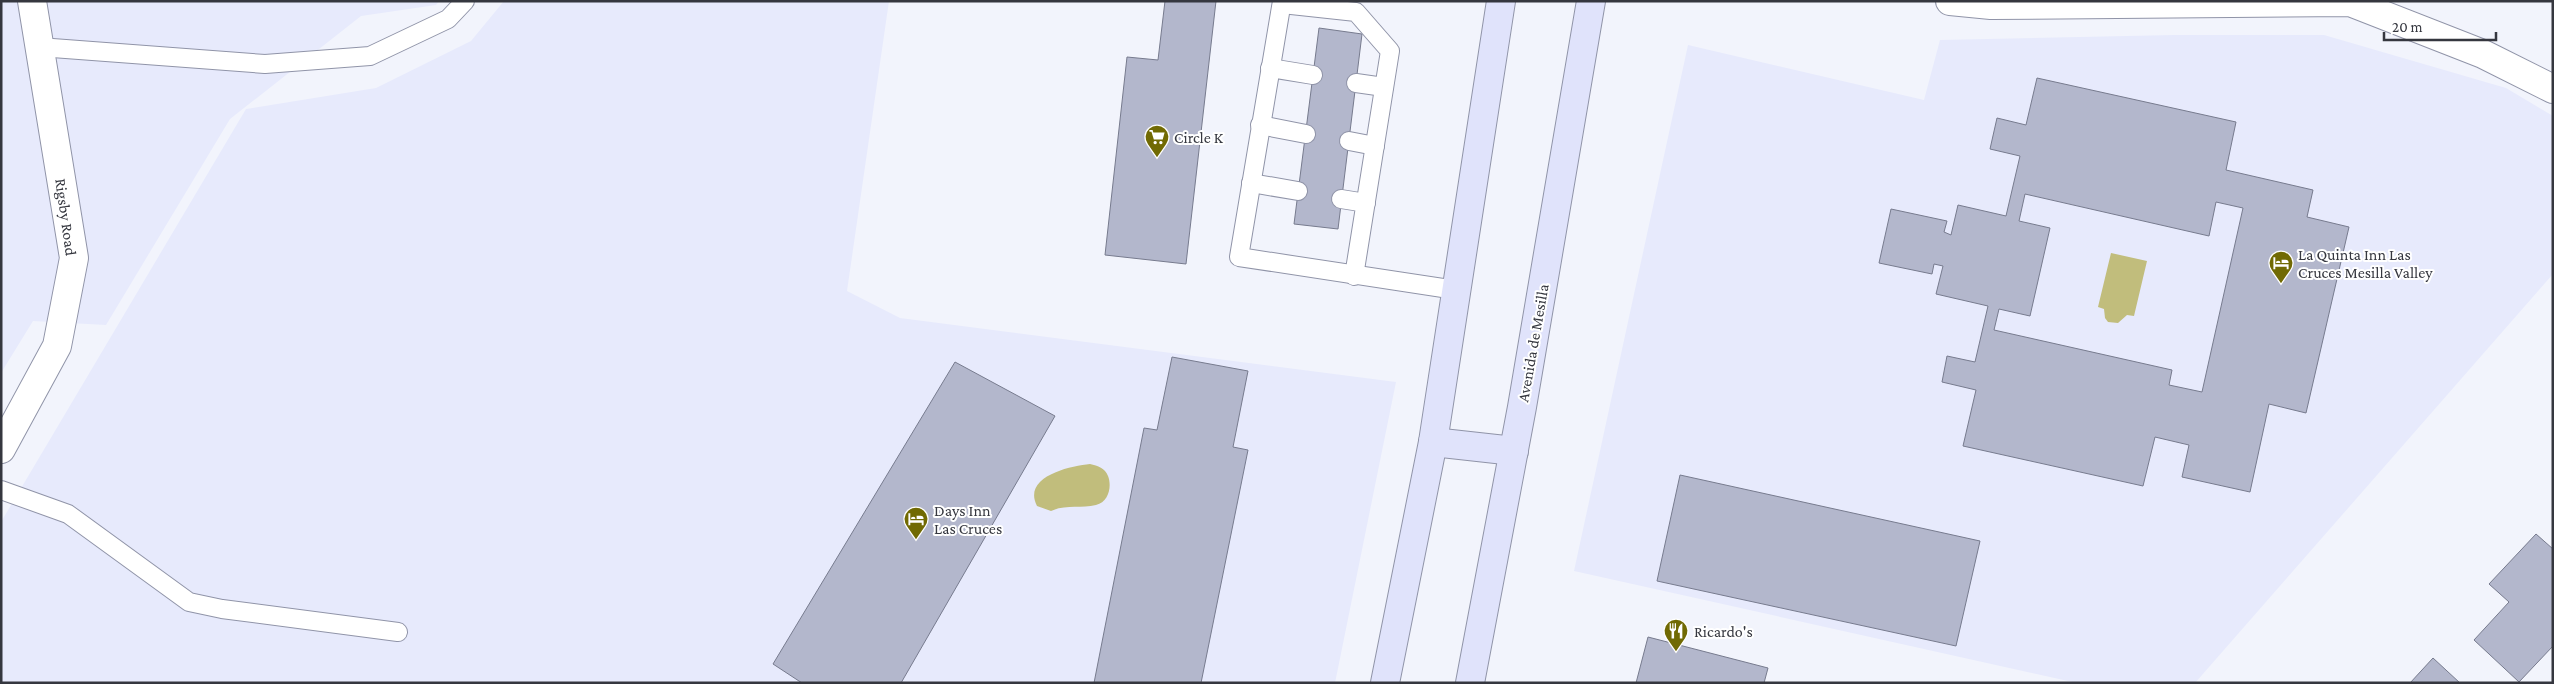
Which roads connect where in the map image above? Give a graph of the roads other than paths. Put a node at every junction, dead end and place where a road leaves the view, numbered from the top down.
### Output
1 (32, 1) edge
2 (465, 1) edge
3 (1501, 1) edge
4 (1591, 1) edge
5 (1950, 1) edge
6 (2350, 2) edge
7 (1282, 3) edge
8 (39, 47) junction
9 (1270, 68) junction
10 (1313, 75) dead end
11 (1356, 83) dead end
12 (1384, 87) junction
13 (2553, 89) edge
14 (1260, 125) junction
15 (1306, 134) dead end
16 (1349, 141) dead end
17 (1375, 146) junction
18 (1251, 183) junction
19 (1298, 191) dead end
20 (1341, 199) dead end
21 (1366, 204) junction
22 (1354, 276) junction
23 (1456, 290) junction
24 (1432, 442) junction
25 (1, 450) edge
26 (1514, 451) junction
27 (1, 490) edge
28 (398, 632) dead end
29 (1385, 683) edge
30 (1470, 683) edge

1 - 8 street, Rigsby Road
2 - 8 lane
3 - 23 main road
4 - 26 main road, Avenida de Mesilla
5 - 6 street
6 - 13 street
7 - 9 lane
7 - 12 lane
8 - 25 street, Rigsby Road
9 - 10 lane
9 - 14 lane
11 - 12 lane
12 - 17 lane
14 - 15 lane
14 - 18 lane
16 - 17 lane
17 - 21 lane
18 - 19 lane
18 - 22 lane
20 - 21 lane
21 - 22 lane
22 - 23 lane
23 - 24 main road
24 - 26 main road
24 - 29 main road
26 - 30 main road, Avenida de Mesilla
27 - 28 lane

